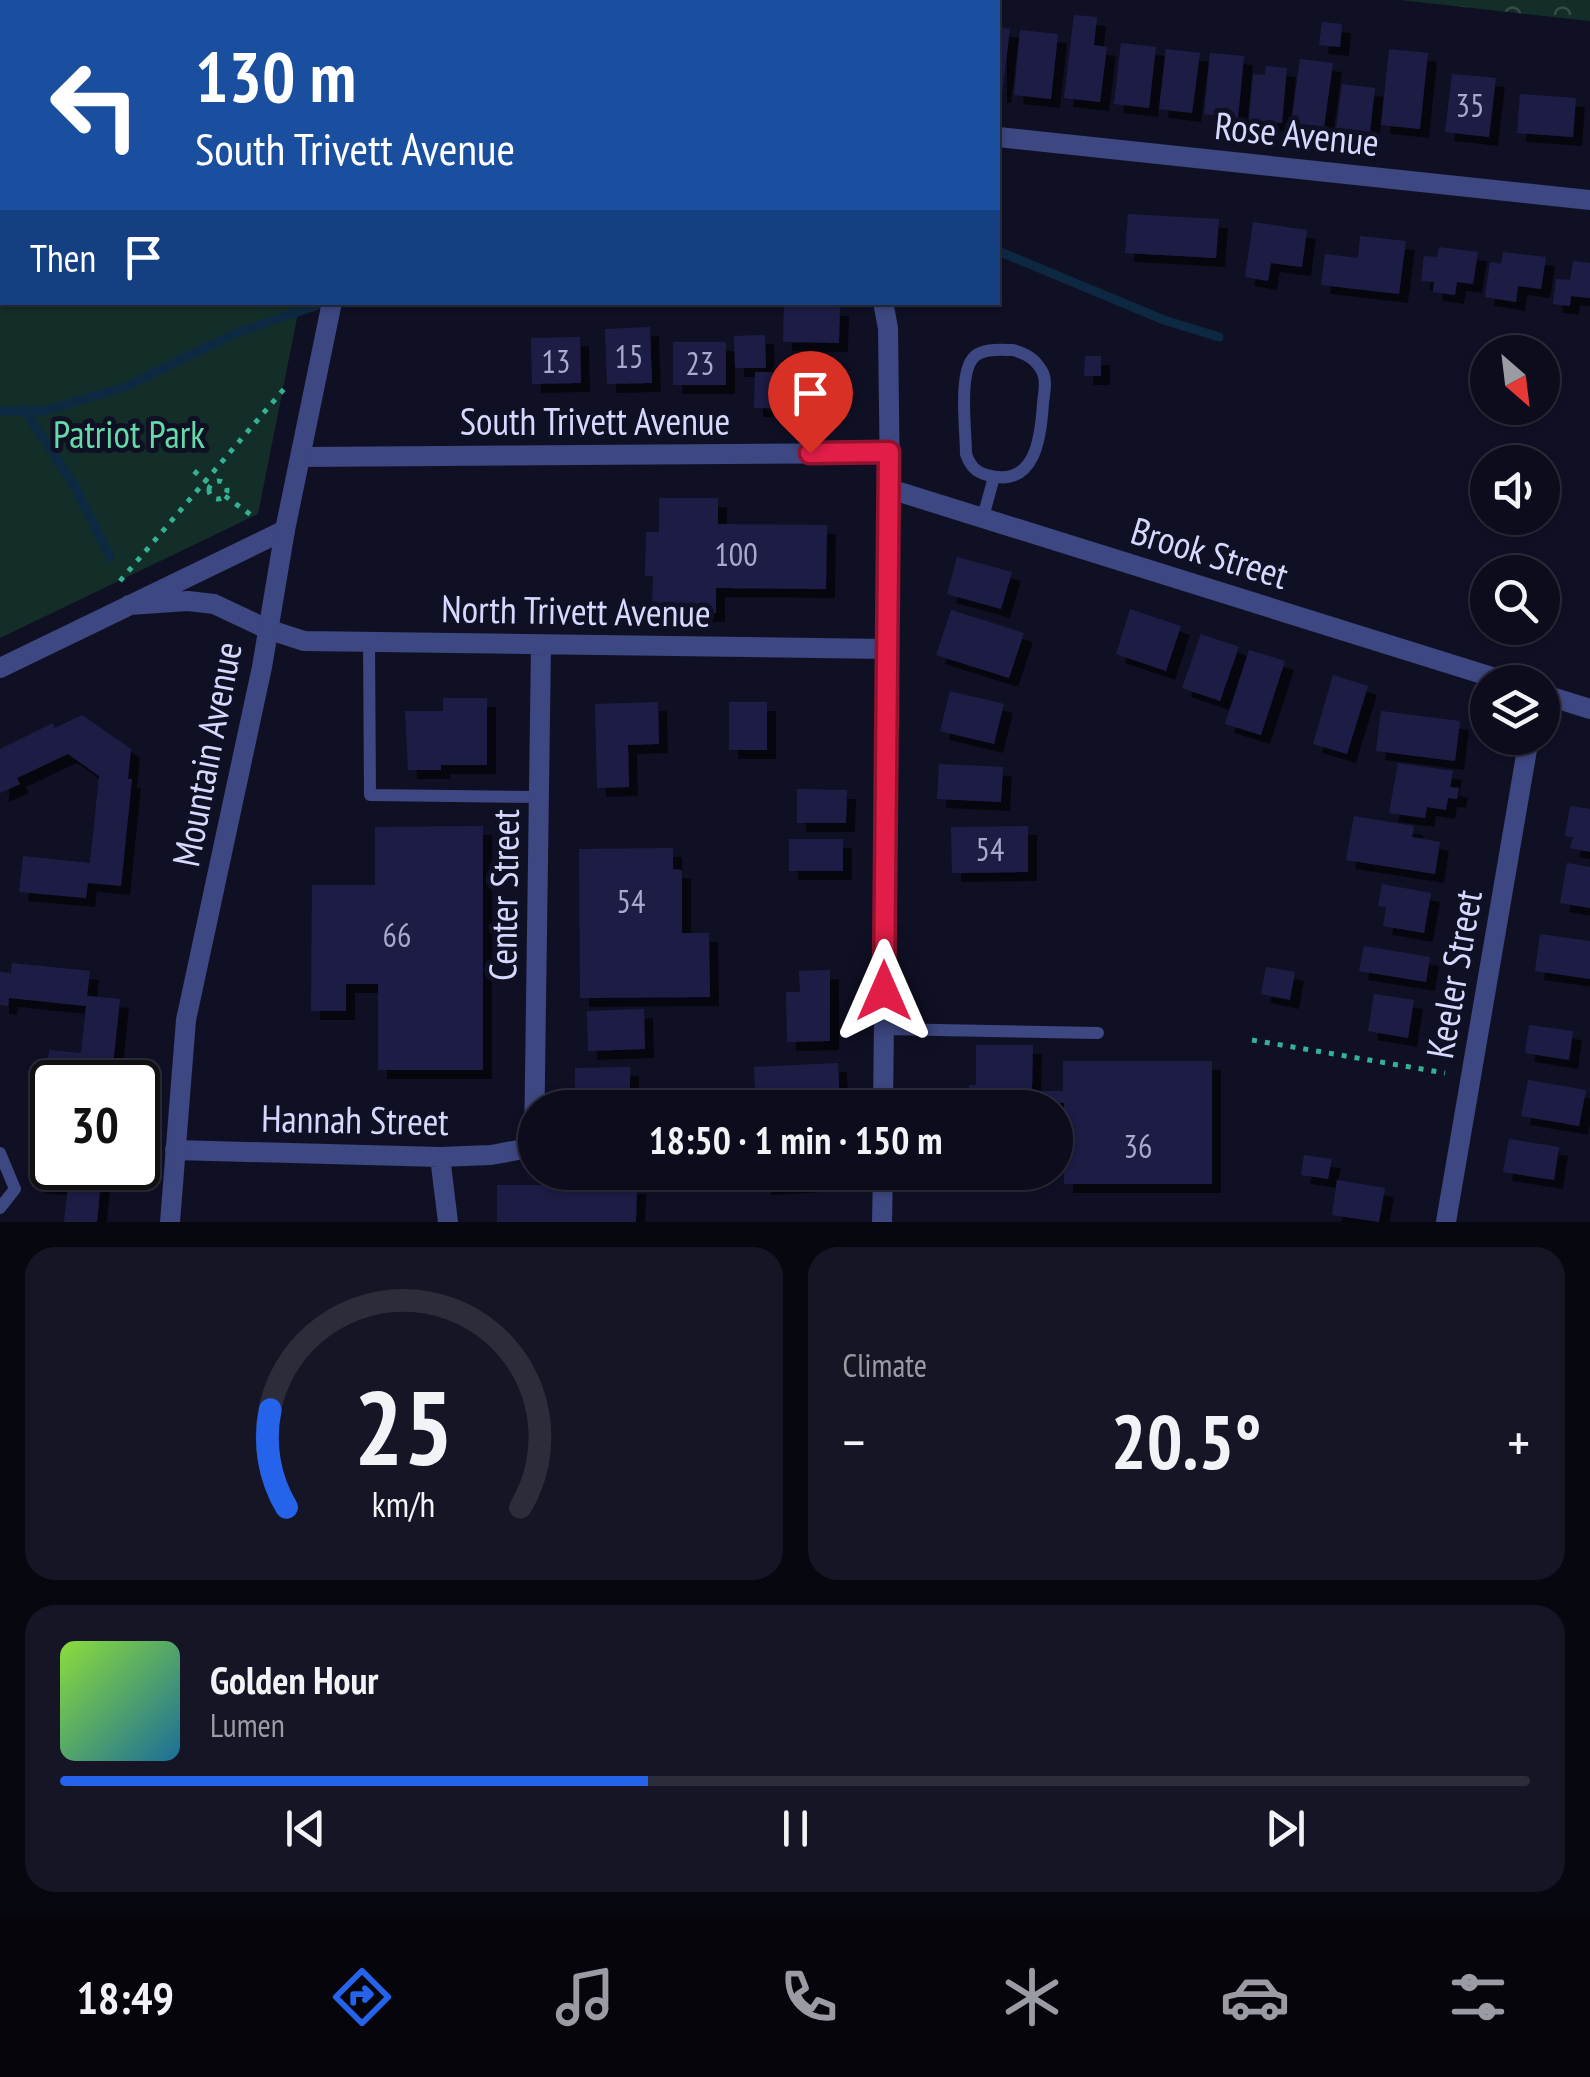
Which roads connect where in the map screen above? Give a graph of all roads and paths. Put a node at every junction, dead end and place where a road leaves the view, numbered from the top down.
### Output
1 (1000, 136) edge
2 (1590, 200) edge
3 (331, 305) edge
4 (884, 305) edge
5 (284, 389) dead end
6 (889, 452) junction
7 (302, 457) junction
8 (194, 471) dead end
9 (994, 477) junction
10 (208, 483) junction
11 (890, 489) junction
12 (225, 496) junction
13 (251, 515) dead end
14 (983, 517) junction
15 (285, 530) junction
16 (120, 581) dead end
17 (129, 605) junction
18 (267, 628) junction
19 (369, 642) junction
20 (541, 645) junction
21 (887, 649) junction
22 (0, 668) edge
23 (1470, 670) edge
24 (1560, 700) edge
25 (1590, 709) edge
26 (1526, 755) edge
27 (539, 796) junction
28 (884, 1029) junction
29 (1098, 1032) dead end
30 (1252, 1040) dead end
31 (1446, 1073) dead end
32 (535, 1090) edge
33 (883, 1090) edge
34 (518, 1149) edge
35 (175, 1150) junction
36 (0, 1154) edge
37 (440, 1157) junction
38 (882, 1190) edge
39 (0, 1208) edge
40 (170, 1222) edge
41 (448, 1222) edge
42 (882, 1222) edge
43 (1446, 1222) edge

1 - 2 street, Rose Avenue
3 - 7 street, Mountain Avenue
4 - 6 street
5 - 10 path
6 - 7 street, South Trivett Avenue
6 - 11 street
7 - 15 street, Mountain Avenue
8 - 10 path
9 - 9 lane
9 - 14 lane
10 - 12 path
10 - 12 path
10 - 16 path
11 - 14 street, Brook Street
11 - 21 street
12 - 13 path
14 - 23 street, Brook Street
15 - 17 street
15 - 18 street, Mountain Avenue
17 - 18 street, North Trivett Avenue
17 - 22 street
18 - 19 street, North Trivett Avenue
18 - 35 street, Mountain Avenue
19 - 20 street, North Trivett Avenue
19 - 27 lane
20 - 21 street, North Trivett Avenue
20 - 27 street, Center Street
21 - 28 street
24 - 25 street
26 - 43 street, Keeler Street
27 - 32 street, Center Street
28 - 29 lane
28 - 33 street
30 - 31 path
34 - 37 street, Hannah Street
35 - 37 street, Hannah Street
35 - 40 street, Mountain Avenue
36 - 39 lane
37 - 41 street
38 - 42 street

